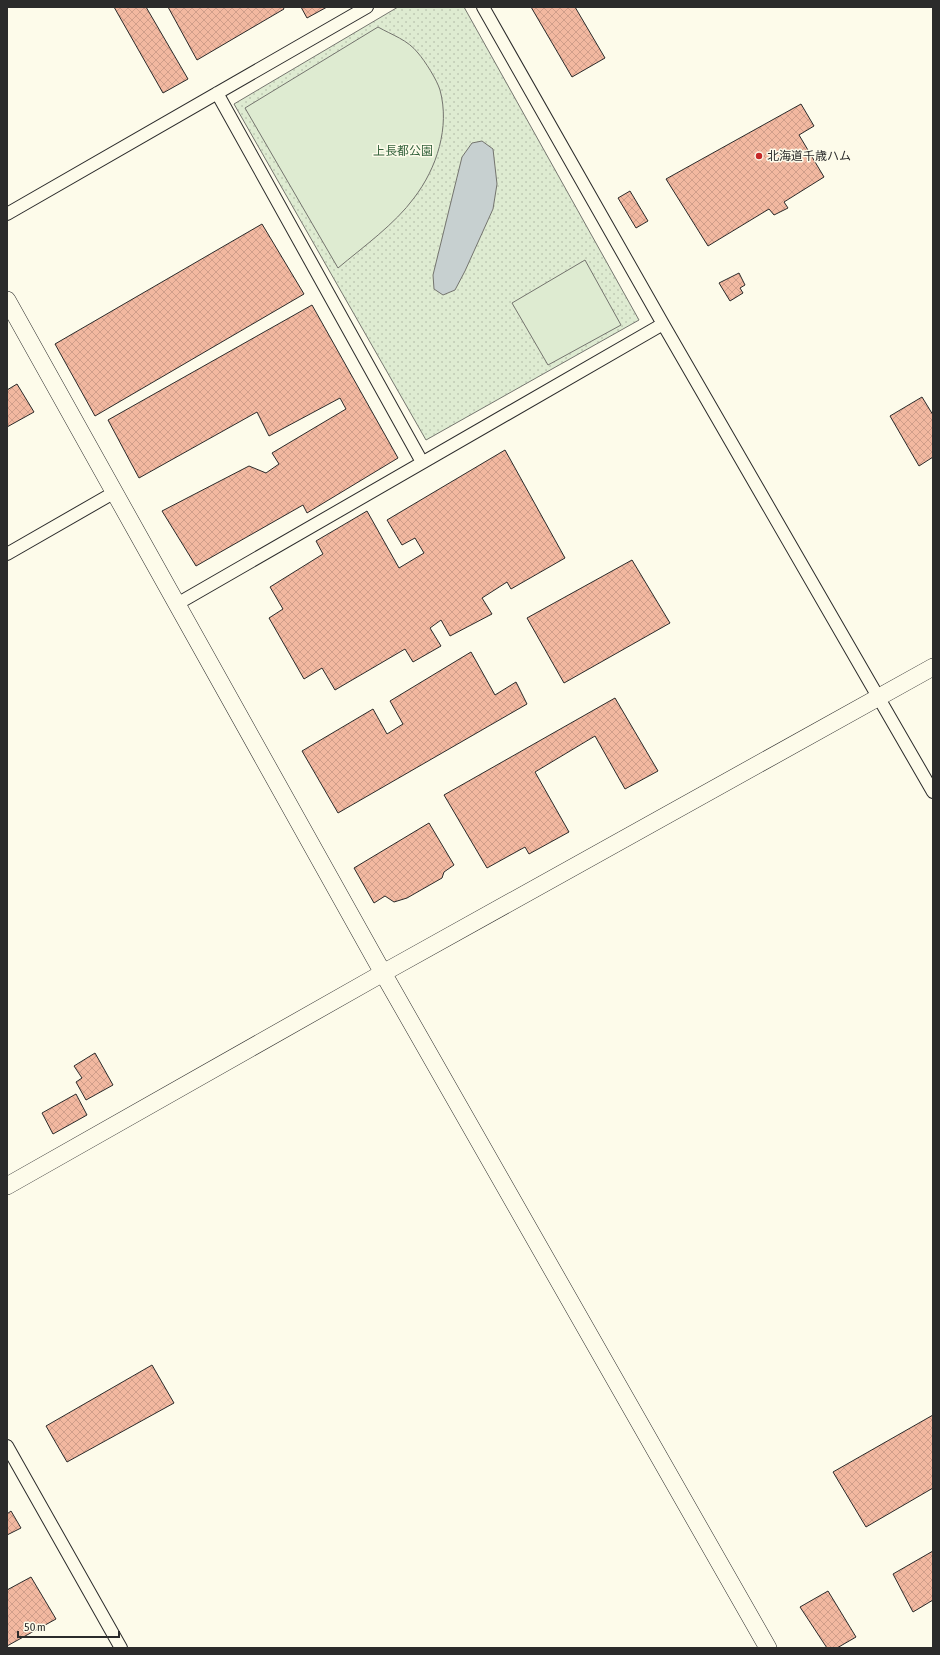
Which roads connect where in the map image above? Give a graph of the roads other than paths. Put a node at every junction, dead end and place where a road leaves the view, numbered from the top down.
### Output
1 (367, 7) edge
2 (483, 7) edge
3 (217, 93) junction
4 (7, 214) edge
5 (7, 300) edge
6 (663, 324) junction
7 (422, 462) junction
8 (115, 492) junction
9 (7, 554) edge
10 (176, 604) junction
11 (933, 667) edge
12 (880, 698) junction
13 (933, 792) edge
14 (382, 972) junction
15 (7, 1186) edge
16 (7, 1446) edge
17 (122, 1648) edge
18 (768, 1648) edge

1 - 3 street
2 - 6 street
3 - 4 street
3 - 7 street
5 - 8 street
6 - 7 street
6 - 12 street
7 - 10 street
8 - 9 street
8 - 10 street
10 - 14 street
11 - 12 street
12 - 13 street
12 - 14 street
14 - 15 street
14 - 18 street
16 - 17 street

